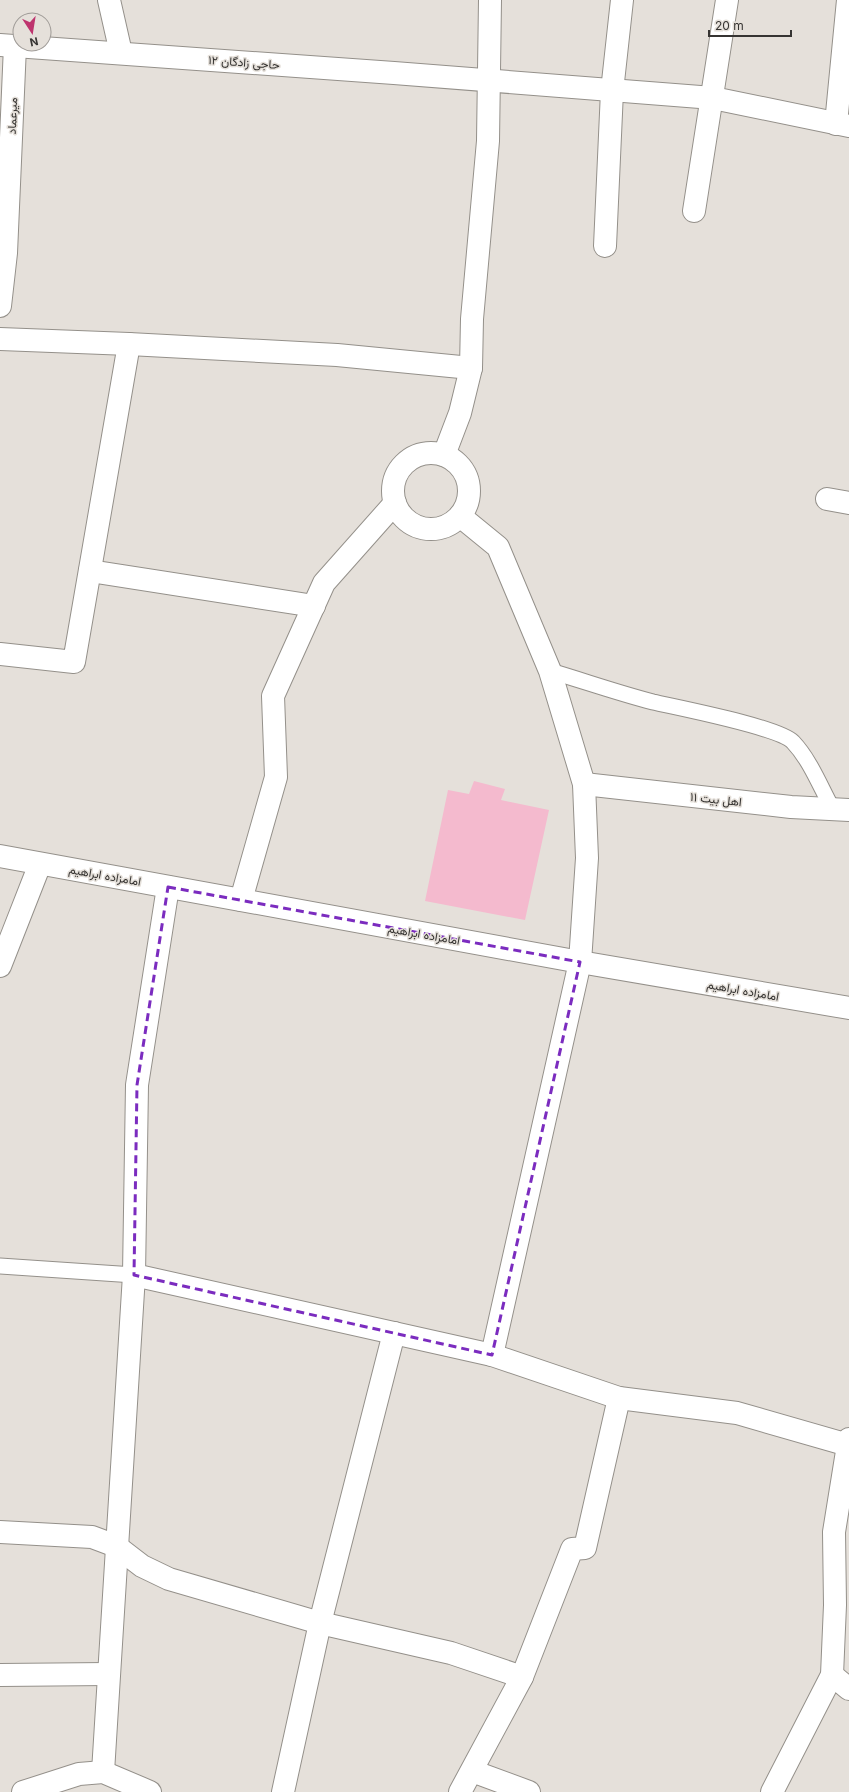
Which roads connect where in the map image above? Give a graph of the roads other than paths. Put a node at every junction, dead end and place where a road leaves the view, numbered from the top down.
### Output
1 (109, 0) edge
2 (490, 0) edge
3 (622, 0) edge
4 (727, 0) edge
5 (848, 0) edge
6 (7, 46) edge
7 (121, 53) junction
8 (488, 81) junction
9 (612, 91) junction
10 (713, 98) junction
11 (843, 125) edge
12 (694, 211) dead end
13 (605, 246) dead end
14 (3, 252) edge
15 (0, 306) edge
16 (0, 339) edge
17 (129, 344) junction
18 (471, 368) junction
19 (444, 455) junction
20 (827, 499) dead end
21 (395, 503) junction
22 (849, 503) edge
23 (460, 516) junction
24 (90, 570) junction
25 (314, 606) junction
26 (0, 654) edge
27 (550, 671) junction
28 (584, 784) junction
29 (840, 809) edge
30 (0, 856) edge
31 (40, 864) junction
32 (168, 887) junction
33 (241, 900) junction
34 (580, 962) junction
35 (0, 966) edge
36 (849, 1008) edge
37 (0, 1266) edge
38 (134, 1275) junction
39 (394, 1333) junction
40 (492, 1355) junction
41 (619, 1398) junction
42 (848, 1442) edge
43 (0, 1532) edge
44 (116, 1546) junction
45 (842, 1606) edge
46 (320, 1623) junction
47 (0, 1674) edge
48 (108, 1674) junction
49 (832, 1675) junction
50 (522, 1677) junction
51 (849, 1689) edge
52 (472, 1771) junction
53 (103, 1772) junction
54 (23, 1792) edge
55 (150, 1792) edge
56 (283, 1792) edge
57 (460, 1792) edge
58 (529, 1792) edge
59 (772, 1792) edge

1 - 7 street
2 - 8 street
3 - 9 street
4 - 10 street
5 - 11 street
6 - 7 street, حاجی زادگان ۱۲
6 - 14 street, میرعماد
7 - 8 street, حاجی زادگان ۱۲
8 - 9 street, حاجی زادگان ۱۲
8 - 18 street
9 - 10 street, حاجی زادگان ۱۲
9 - 13 street
10 - 11 street, حاجی زادگان ۱۲
10 - 12 street
14 - 15 street, میرعماد
16 - 17 street
17 - 18 street
17 - 24 street
18 - 19 street
19 - 21 street
19 - 23 street
20 - 22 street
21 - 23 street
21 - 25 street
23 - 27 street
24 - 25 street
24 - 26 street
25 - 33 street
27 - 28 street
27 - 29 lane
28 - 29 street, اهل بیت ۱۱
28 - 34 street
30 - 31 street, امامزاده ابراهیم
31 - 32 street, امامزاده ابراهیم
31 - 35 street
32 - 33 street, امامزاده ابراهیم
32 - 38 street
33 - 34 street, امامزاده ابراهیم
34 - 36 street, امامزاده ابراهیم
34 - 40 street
37 - 38 lane
38 - 39 street
38 - 44 street
39 - 40 street
39 - 46 street
40 - 41 street
41 - 42 street
41 - 50 street
42 - 45 street
43 - 44 street
44 - 46 street
44 - 48 street
45 - 49 street
46 - 50 street
46 - 56 street
47 - 48 street
48 - 53 street
49 - 51 street
49 - 59 street
50 - 52 street
52 - 57 street
52 - 58 street
53 - 54 street
53 - 55 street

